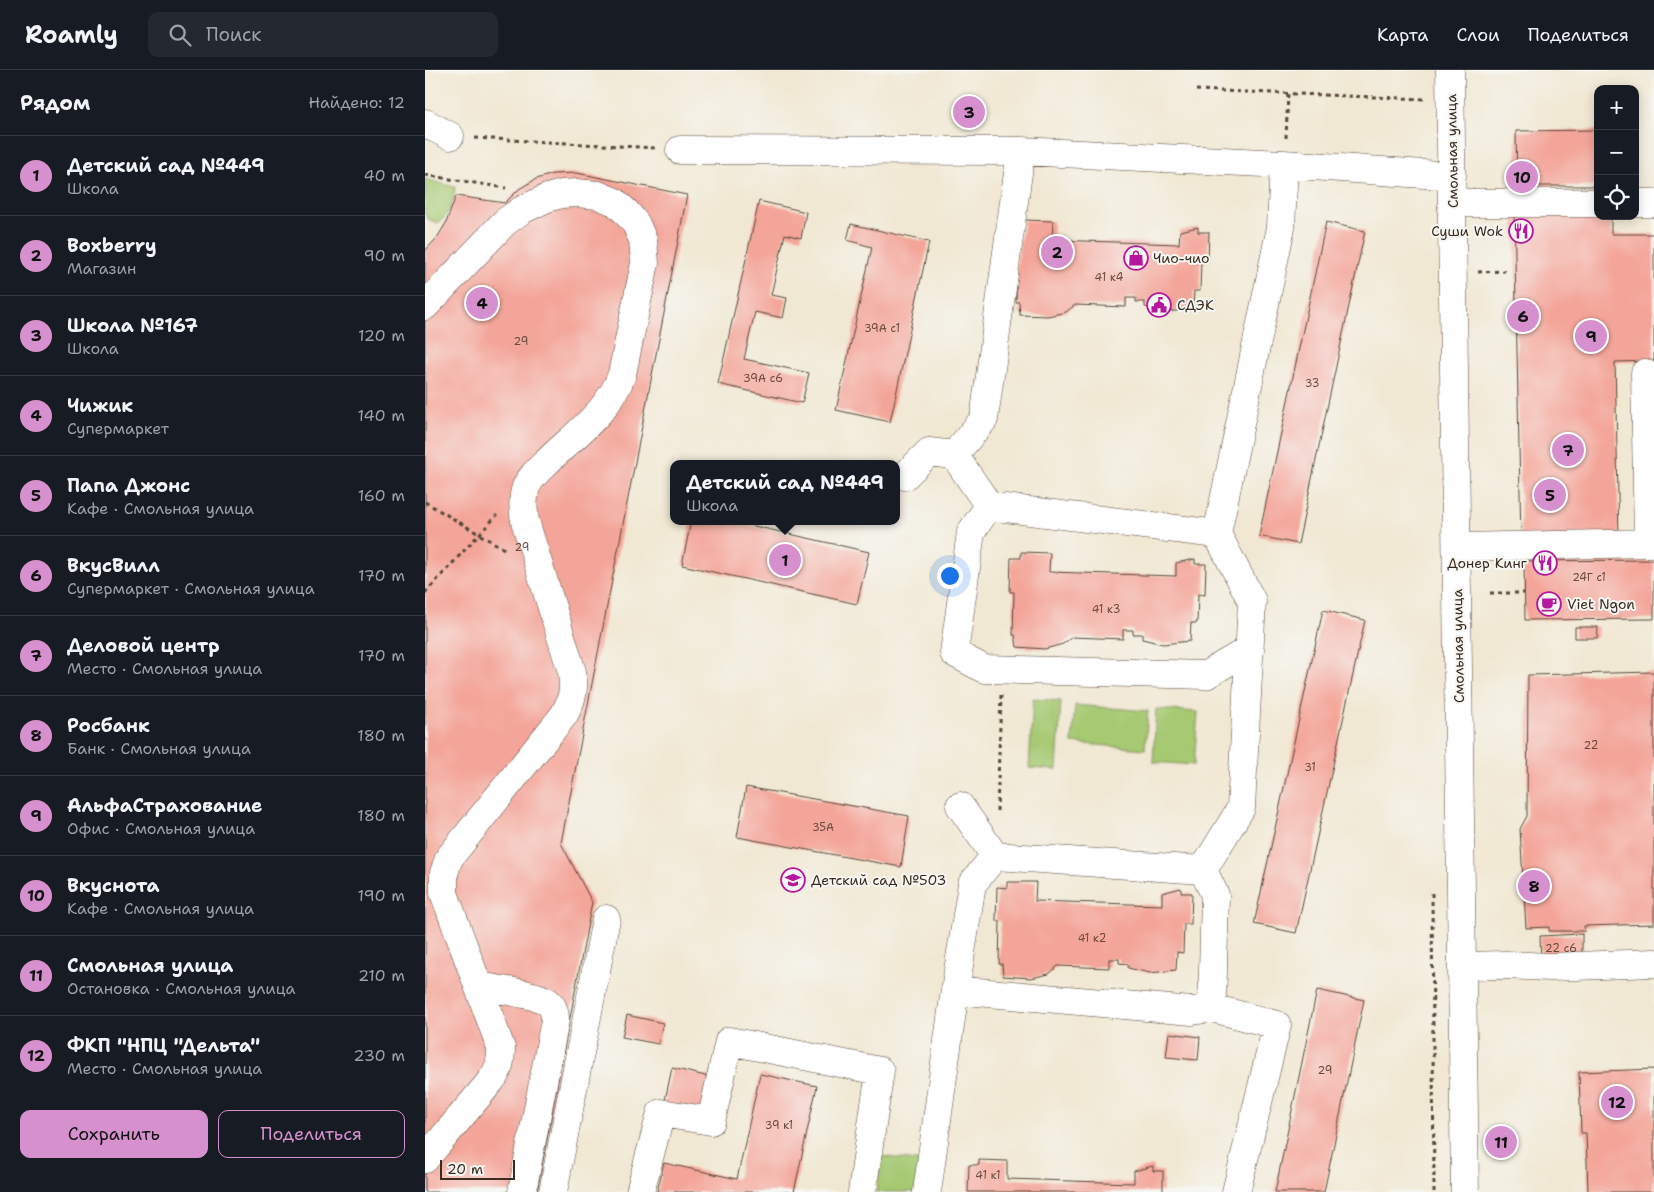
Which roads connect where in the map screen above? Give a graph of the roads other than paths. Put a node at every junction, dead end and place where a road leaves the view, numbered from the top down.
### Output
1 (1451, 70) edge
2 (425, 123) edge
3 (450, 136) road end
4 (681, 150) road end
5 (1021, 150) junction
6 (1284, 164) junction
7 (1452, 176) junction
8 (1453, 203) junction
9 (1594, 203) edge
10 (1639, 203) edge
11 (1654, 203) edge
12 (425, 306) edge
13 (1645, 373) dead end
14 (1650, 439) edge
15 (954, 455) junction
16 (905, 476) dead end
17 (1651, 494) edge
18 (989, 506) junction
19 (1217, 534) junction
20 (1651, 543) edge
21 (1457, 547) junction
22 (1250, 649) junction
23 (959, 806) dead end
24 (995, 856) junction
25 (1203, 870) junction
26 (606, 919) dead end
27 (1654, 963) edge
28 (1462, 966) junction
29 (478, 986) junction
30 (955, 990) junction
31 (1212, 1008) junction
32 (425, 1159) edge
33 (522, 1192) edge
34 (553, 1192) edge
35 (640, 1192) edge
36 (862, 1192) edge
37 (927, 1192) edge
38 (1237, 1192) edge
39 (1465, 1192) edge

1 - 7 street, Смольная улица
2 - 3 street
4 - 5 street
5 - 6 street
5 - 15 street
6 - 7 street
6 - 19 street
7 - 8 street, Смольная улица
8 - 9 street
8 - 21 street, Смольная улица
10 - 11 street
12 - 29 street
13 - 14 street
14 - 17 street
15 - 16 street
15 - 18 street
17 - 20 street
18 - 19 street
18 - 22 street
19 - 22 street
20 - 21 street
21 - 28 street, Смольная улица
22 - 25 street
23 - 24 street
24 - 25 street
24 - 30 street
25 - 31 street
26 - 34 street
27 - 28 street
28 - 39 street, Смольная улица
29 - 32 street
29 - 33 street
30 - 31 street
30 - 37 street
31 - 38 street
35 - 36 street

